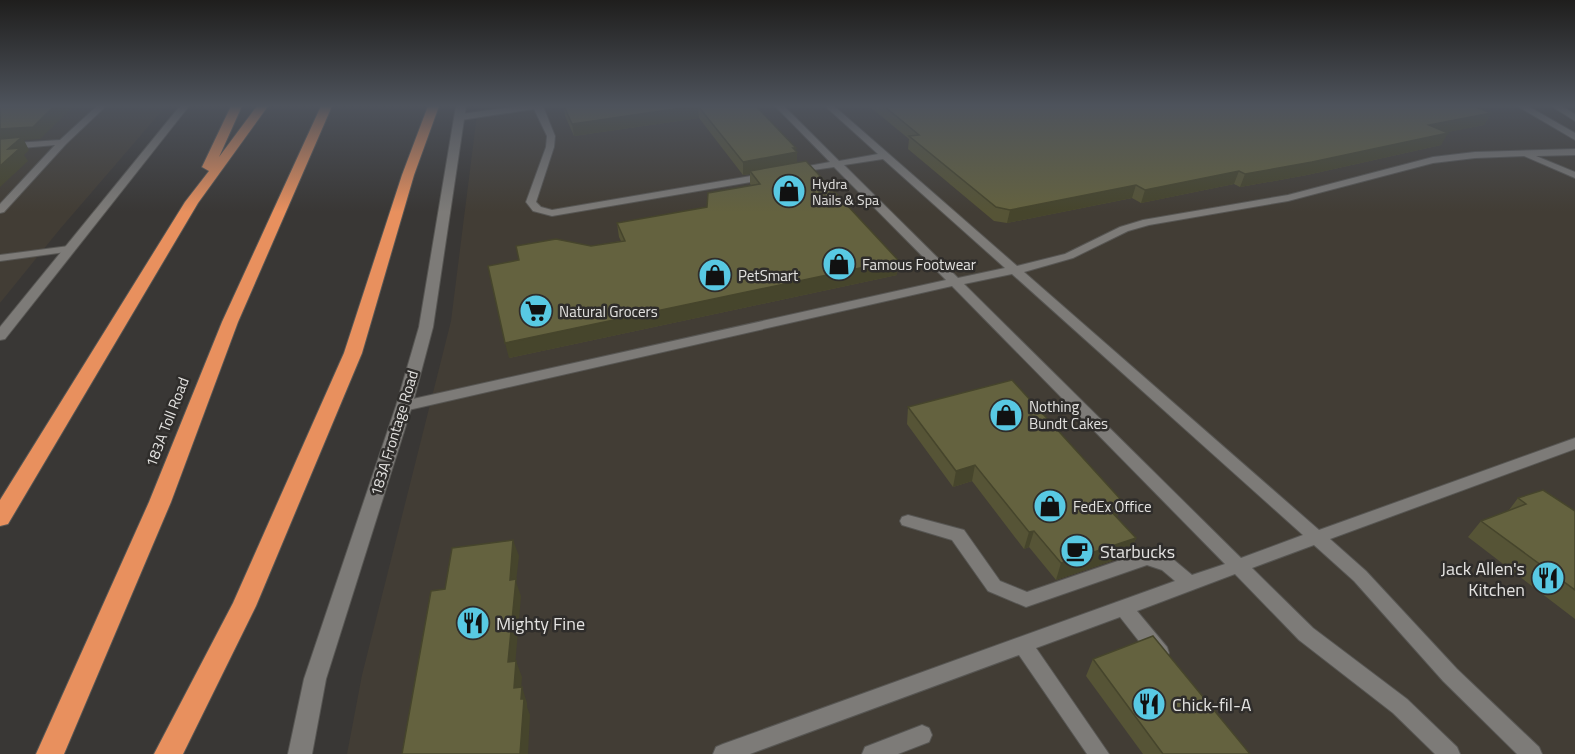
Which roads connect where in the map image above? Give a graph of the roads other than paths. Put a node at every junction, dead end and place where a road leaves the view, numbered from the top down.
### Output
1 (156, 141) edge
2 (221, 141) edge
3 (237, 141) edge
4 (311, 141) edge
5 (421, 141) edge
6 (456, 141) edge
7 (551, 141) edge
8 (814, 141) edge
9 (867, 141) edge
10 (63, 142) joint
11 (0, 147) edge
12 (1575, 152) edge
13 (1523, 154) junction
14 (883, 156) junction
15 (837, 164) junction
16 (1575, 175) edge
17 (192, 202) junction
18 (0, 210) edge
19 (69, 249) junction
20 (0, 258) edge
21 (1015, 270) junction
22 (955, 282) junction
23 (0, 336) edge
24 (404, 406) junction
25 (1575, 443) edge
26 (0, 518) edge
27 (908, 521) dead end
28 (1316, 539) junction
29 (1238, 567) junction
30 (1191, 584) junction
31 (1124, 609) junction
32 (1023, 645) junction
33 (1168, 663) edge
34 (922, 735) dead end
35 (50, 754) edge
36 (168, 754) edge
37 (300, 754) edge
38 (723, 754) edge
39 (872, 754) edge
40 (1099, 754) edge
41 (1450, 754) edge
42 (1532, 754) edge

1 - 19 main road
2 - 17 highway
3 - 17 highway
4 - 35 highway, 183A Toll Road
5 - 36 highway
6 - 24 main road, 183A Frontage Road
7 - 15 lane
8 - 15 lane
9 - 14 lane
10 - 11 lane
10 - 18 lane
12 - 13 lane
13 - 16 lane
13 - 21 lane
14 - 15 lane
14 - 21 lane
15 - 22 lane
17 - 26 highway
19 - 20 lane
19 - 23 main road
21 - 22 lane
21 - 28 lane
22 - 24 lane
22 - 29 lane
24 - 37 main road, 183A Frontage Road
25 - 28 lane
27 - 30 lane
28 - 29 lane
28 - 42 lane
29 - 30 lane
29 - 41 lane
30 - 31 lane
31 - 32 lane
31 - 33 lane
32 - 38 lane
32 - 40 lane
34 - 39 lane

